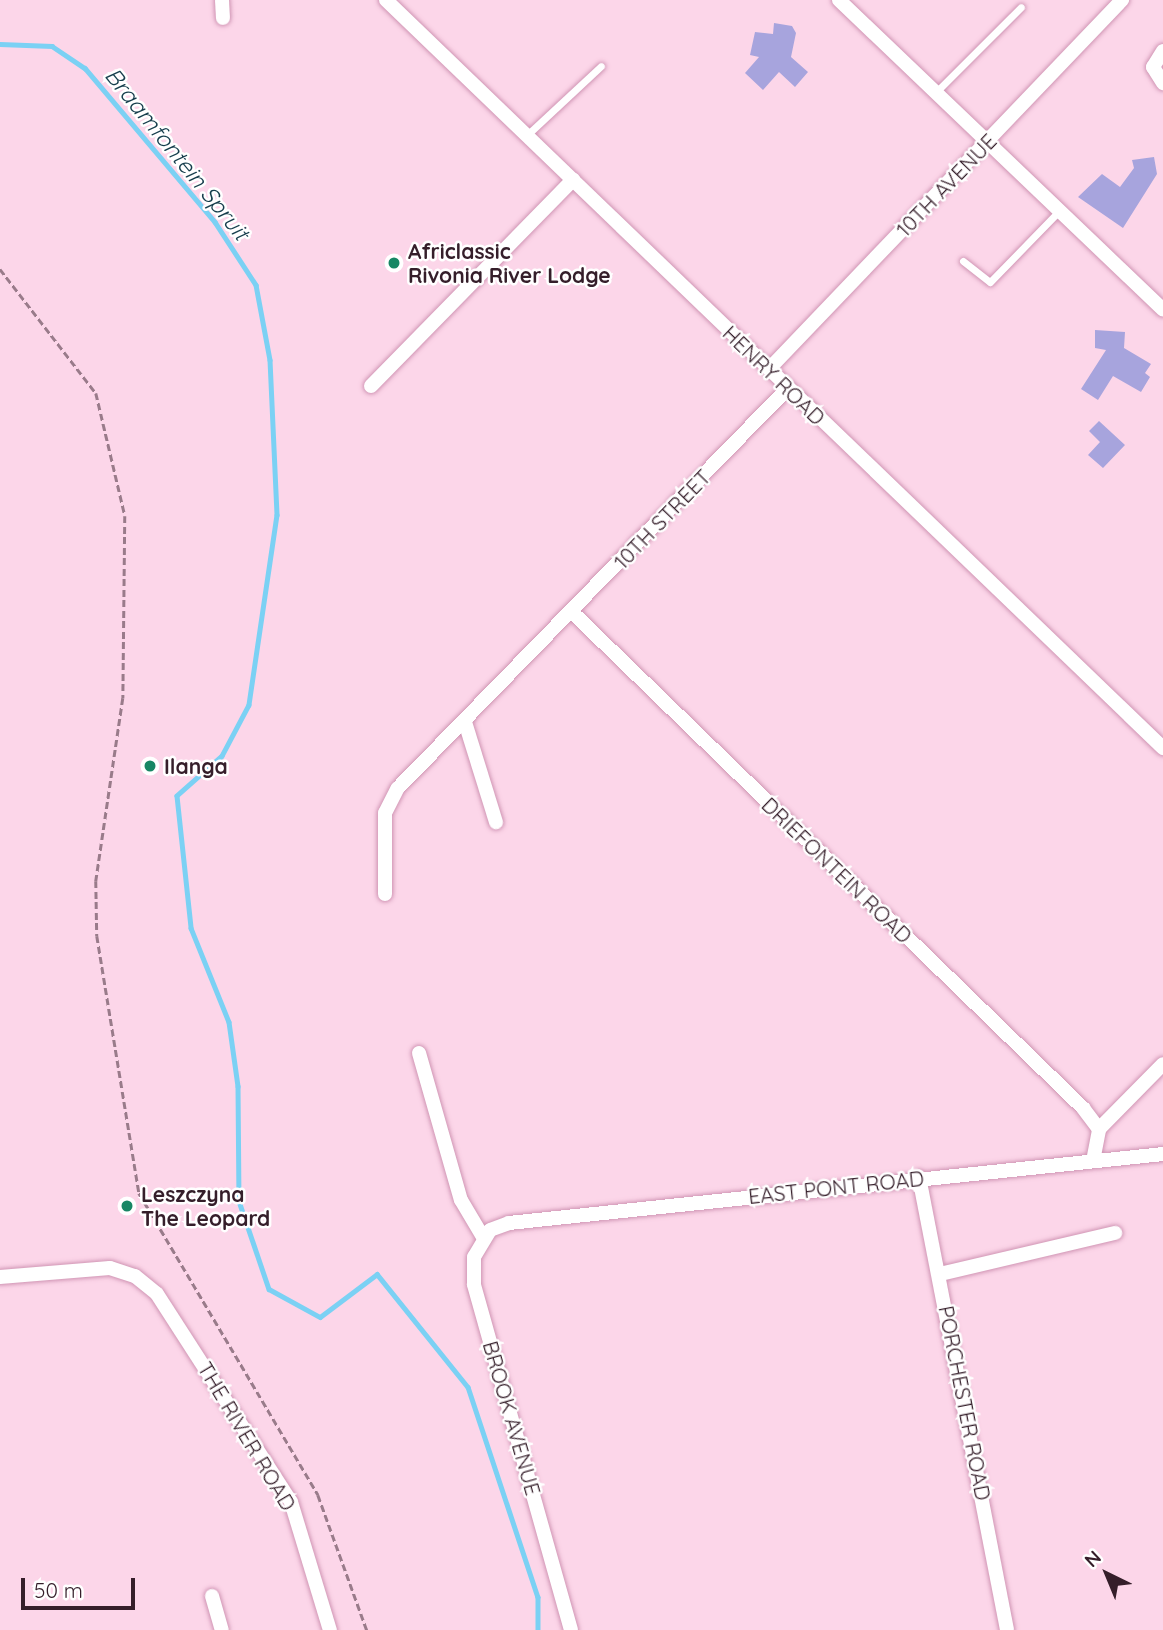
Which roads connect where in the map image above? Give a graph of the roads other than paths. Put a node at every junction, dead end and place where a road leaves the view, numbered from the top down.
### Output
1 (222, 0) edge
2 (386, 0) edge
3 (839, 0) edge
4 (1122, 0) edge
5 (1021, 7) dead end
6 (223, 18) dead end
7 (1163, 51) edge
8 (601, 66) dead end
9 (1163, 83) edge
10 (935, 93) junction
11 (527, 136) junction
12 (988, 142) junction
13 (573, 180) junction
14 (1059, 210) junction
15 (963, 261) dead end
16 (1163, 310) edge
17 (769, 369) junction
18 (371, 386) dead end
19 (788, 388) junction
20 (573, 613) junction
21 (465, 722) junction
22 (1163, 748) edge
23 (496, 822) dead end
24 (385, 894) dead end
25 (419, 1053) dead end
26 (1163, 1064) edge
27 (1099, 1129) junction
28 (1163, 1154) edge
29 (1093, 1161) junction
30 (919, 1177) junction
31 (1115, 1233) dead end
32 (483, 1237) junction
33 (940, 1274) junction
34 (0, 1277) edge
35 (212, 1596) dead end
36 (327, 1629) edge
37 (222, 1630) edge
38 (571, 1630) edge
39 (1007, 1630) edge

1 - 6 street
2 - 11 street, HENRY ROAD
3 - 10 street
4 - 12 street, 10TH AVENUE
5 - 10 lane
7 - 9 street
8 - 11 lane
10 - 12 street
11 - 13 street, HENRY ROAD
12 - 14 street
12 - 17 street, 10TH AVENUE
13 - 17 street, HENRY ROAD
13 - 18 street
14 - 15 lane
14 - 16 street
17 - 19 street, HENRY ROAD
19 - 20 street, 10TH STREET
19 - 22 street, HENRY ROAD
20 - 21 street, 10TH STREET
20 - 27 street, DRIEFONTEIN ROAD
21 - 23 street
21 - 24 street, 10TH STREET
25 - 32 street
26 - 27 street
27 - 29 street
28 - 29 street, EAST PONT ROAD
29 - 30 street, EAST PONT ROAD
30 - 32 street, EAST PONT ROAD
30 - 33 street, PORCHESTER ROAD
31 - 33 street
32 - 38 street, BROOK AVENUE
33 - 39 street, PORCHESTER ROAD
34 - 36 street, THE RIVER ROAD
35 - 37 street

